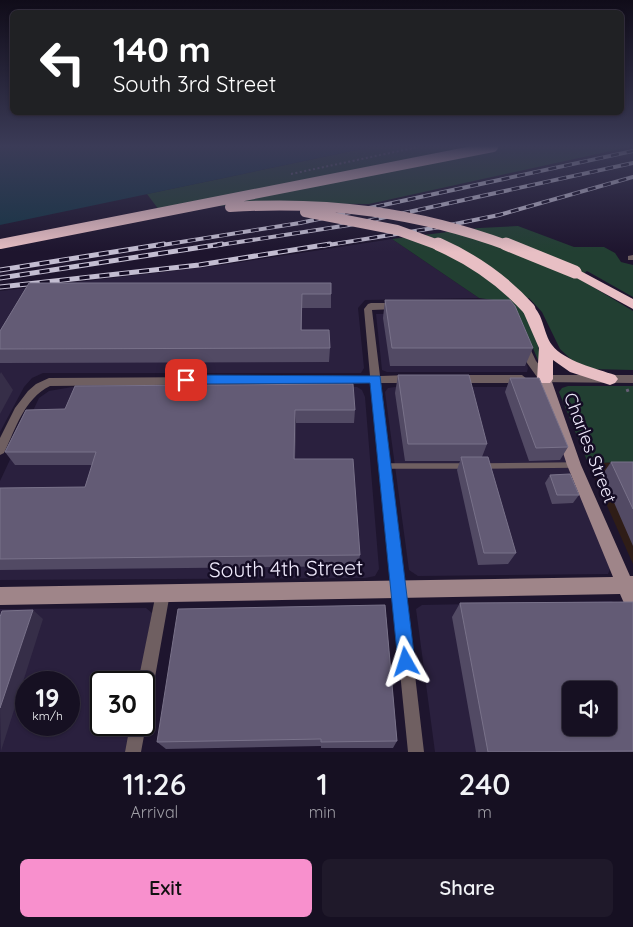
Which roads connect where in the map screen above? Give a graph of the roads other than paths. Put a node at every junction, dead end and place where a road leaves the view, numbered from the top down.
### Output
1 (314, 182) edge
2 (235, 198) junction
3 (154, 215) junction
4 (134, 218) junction
5 (0, 245) edge
6 (633, 305) edge
7 (408, 306) edge
8 (520, 332) edge
9 (546, 348) junction
10 (376, 379) junction
11 (415, 379) edge
12 (445, 379) edge
13 (545, 379) junction
14 (610, 379) junction
15 (633, 379) edge
16 (0, 450) edge
17 (574, 465) junction
18 (385, 466) junction
19 (629, 585) edge
20 (399, 590) junction
21 (162, 593) junction
22 (0, 596) edge
23 (633, 604) edge
24 (148, 671) edge
25 (136, 736) edge
26 (133, 752) edge
27 (416, 752) edge

1 - 2 highway, bridge
2 - 3 highway, bridge
2 - 4 highway, bridge
3 - 5 highway, bridge
3 - 6 highway, bridge
4 - 5 highway, bridge
4 - 9 highway, bridge
7 - 10 street
8 - 13 street, Charles Street
9 - 13 highway
9 - 14 highway
10 - 11 street
10 - 16 street
10 - 18 street
12 - 13 street
13 - 14 street
13 - 17 main road, Charles Street
14 - 15 street
17 - 18 lane
17 - 19 main road, Charles Street
18 - 20 street
19 - 20 main road, South 4th Street
19 - 23 main road, Charles Street
20 - 21 main road, South 4th Street
20 - 27 street
21 - 22 main road, South 4th Street
21 - 24 street
25 - 26 street

